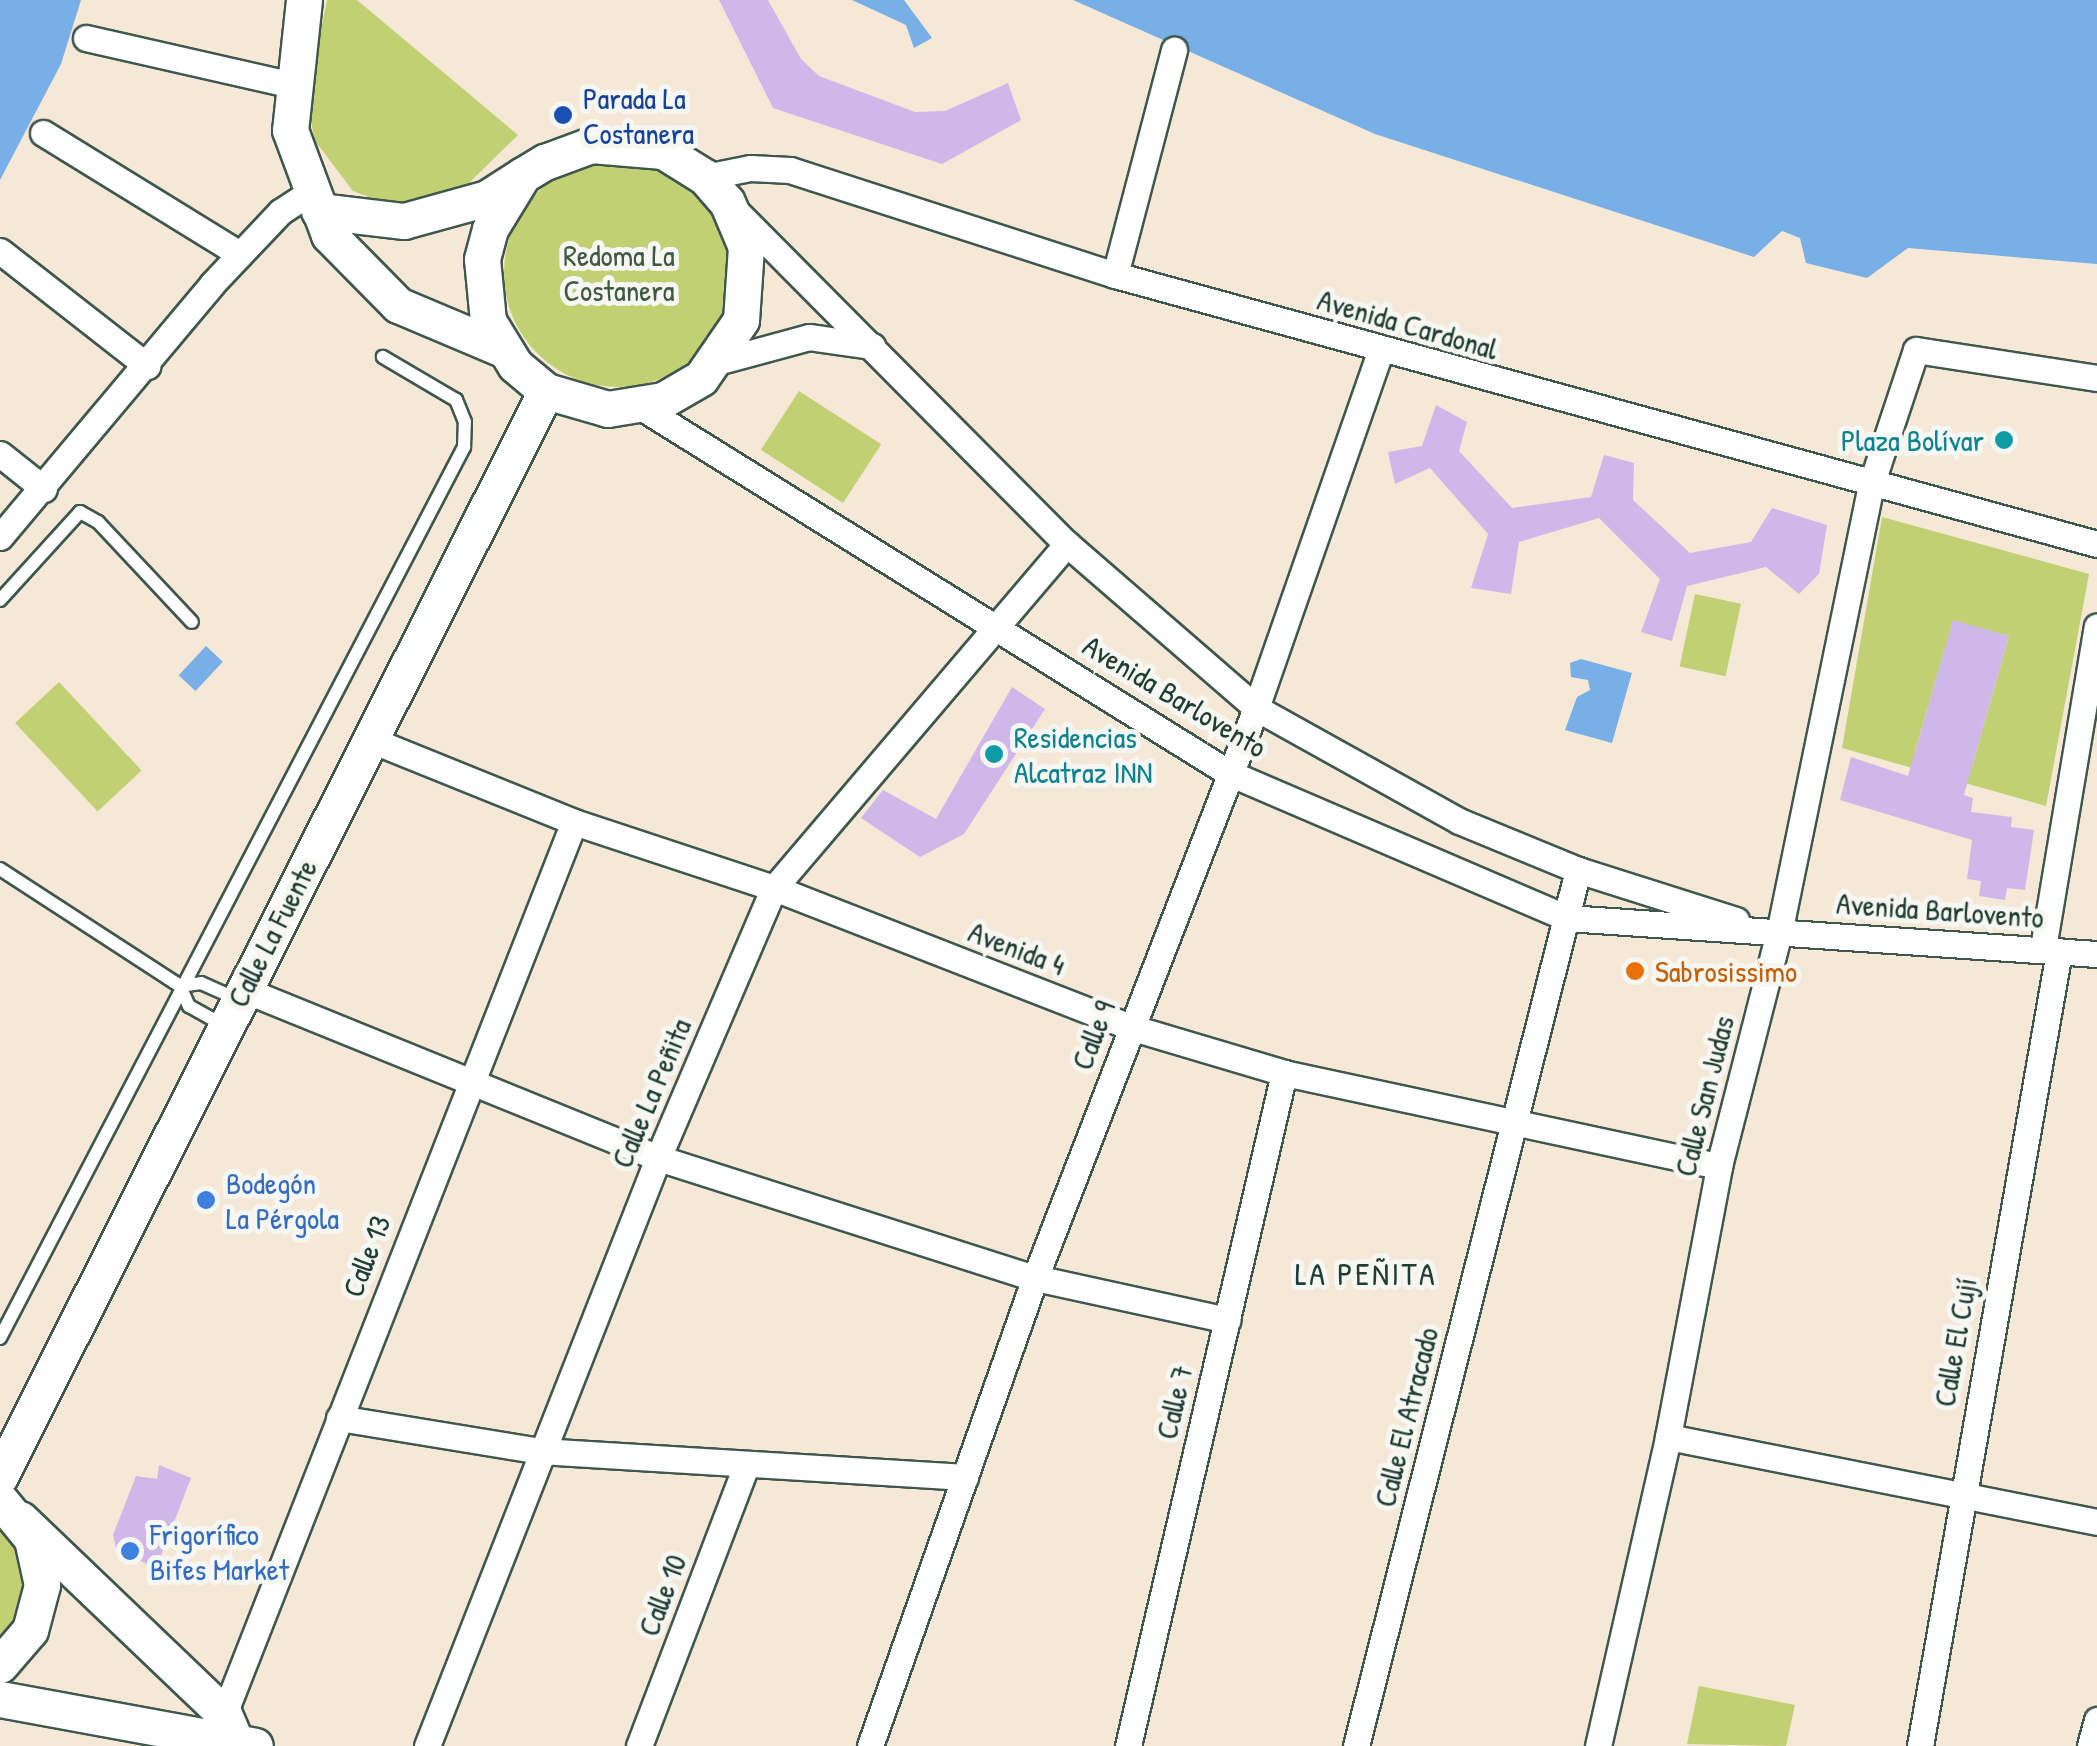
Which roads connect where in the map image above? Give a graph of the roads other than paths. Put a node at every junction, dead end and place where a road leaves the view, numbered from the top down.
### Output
1 (304, 0) edge
2 (86, 38) dead end
3 (1174, 50) dead end
4 (293, 85) junction
5 (43, 133) dead end
6 (523, 175) junction
7 (716, 190) junction
8 (315, 201) junction
9 (0, 251) edge
10 (240, 254) junction
11 (1116, 274) junction
12 (872, 346) junction
13 (502, 348) junction
14 (1380, 350) junction
15 (383, 357) dead end
16 (717, 362) junction
17 (146, 366) junction
18 (2097, 378) edge
19 (546, 391) junction
20 (641, 407) junction
21 (0, 454) edge
22 (1871, 485) junction
23 (44, 489) junction
24 (0, 536) edge
25 (1067, 544) junction
26 (2097, 544) edge
27 (0, 600) edge
28 (192, 622) dead end
29 (997, 624) junction
30 (2097, 627) edge
31 (1256, 708) junction
32 (369, 739) junction
33 (1230, 773) junction
34 (574, 822) junction
35 (0, 869) edge
36 (1578, 870) junction
37 (774, 888) junction
38 (1567, 918) junction
39 (1779, 934) junction
40 (2051, 949) junction
41 (2097, 954) edge
42 (180, 986) junction
43 (236, 1005) junction
44 (1130, 1027) junction
45 (1284, 1073) junction
46 (469, 1081) junction
47 (1514, 1126) junction
48 (658, 1158) junction
49 (1718, 1166) junction
50 (1035, 1278) junction
51 (1227, 1320) junction
52 (0, 1338) edge
53 (339, 1418) junction
54 (1668, 1437) junction
55 (540, 1451) junction
56 (745, 1468) junction
57 (0, 1476) edge
58 (965, 1477) junction
59 (1960, 1498) junction
60 (10, 1509) edge
61 (2097, 1522) edge
62 (0, 1666) edge
63 (0, 1699) edge
64 (2097, 1720) edge
65 (238, 1734) edge
66 (427, 1746) edge
67 (640, 1746) edge
68 (870, 1746) edge
69 (1128, 1746) edge
70 (1356, 1746) edge
71 (1598, 1746) edge
72 (1920, 1746) edge
73 (2090, 1746) edge

1 - 4 main road
2 - 4 street
3 - 11 street
4 - 8 main road
5 - 10 street
6 - 7 main road
6 - 8 main road
6 - 13 main road
7 - 11 street, Avenida Cardonal
7 - 12 street, Avenida Barlovento
7 - 16 main road
8 - 10 street
8 - 13 main road
9 - 17 street
10 - 17 street
11 - 14 street, Avenida Cardonal
12 - 16 street
12 - 25 street, Avenida Barlovento
13 - 19 main road
14 - 22 street, Avenida Cardonal
14 - 31 street, Calle 9
15 - 42 lane
16 - 20 main road
17 - 23 street
18 - 22 street, Calle San Judas
19 - 20 main road
19 - 32 main road, Calle La Fuente
20 - 29 street, Avenida Barlovento
21 - 23 street
22 - 26 street, Avenida Cardonal
22 - 39 street, Calle San Judas
23 - 24 street
25 - 29 street, Calle La Peñita
25 - 31 street, Avenida Barlovento
27 - 28 lane
29 - 33 street, Avenida Barlovento
29 - 37 street, Calle La Peñita
30 - 40 street, Calle El Cují
31 - 33 street, Calle 9
31 - 36 street, Avenida Barlovento
32 - 34 street, Avenida 4
32 - 43 main road, Calle La Fuente
33 - 38 street, Avenida Barlovento
33 - 44 street, Calle 9
34 - 37 street, Avenida 4
34 - 46 street, Calle 13
35 - 42 lane
36 - 38 street, Calle El Atracado
36 - 39 street, Avenida Barlovento
37 - 44 street, Avenida 4
37 - 48 street, Calle La Peñita
38 - 39 street, Avenida Barlovento
38 - 47 street, Calle El Atracado
39 - 40 street, Avenida Barlovento
39 - 49 street, Calle San Judas
40 - 41 street, Avenida Barlovento
40 - 59 street, Calle El Cují
42 - 43 lane
42 - 43 lane
42 - 52 lane
43 - 46 street
43 - 57 main road, Calle La Fuente
44 - 45 street, Avenida 4
44 - 50 street, Calle 9
45 - 47 street, Avenida 4
45 - 51 street, Calle 7
46 - 48 street
46 - 53 street, Calle 13
47 - 49 street, Avenida 4
47 - 70 street, Calle El Atracado
48 - 50 street
48 - 55 street, Calle La Peñita
49 - 54 street, Calle San Judas
50 - 51 street
50 - 58 street, Calle 9
51 - 69 street, Calle 7
53 - 55 street
53 - 65 street, Calle 13
54 - 59 street
54 - 71 street, Calle San Judas
55 - 56 street
55 - 66 street, Calle La Peñita
56 - 58 street
56 - 67 street, Calle 10
58 - 68 street, Calle 9
59 - 61 street
59 - 72 street, Calle El Cují
60 - 62 main road
60 - 65 main road
63 - 65 main road
64 - 73 street

